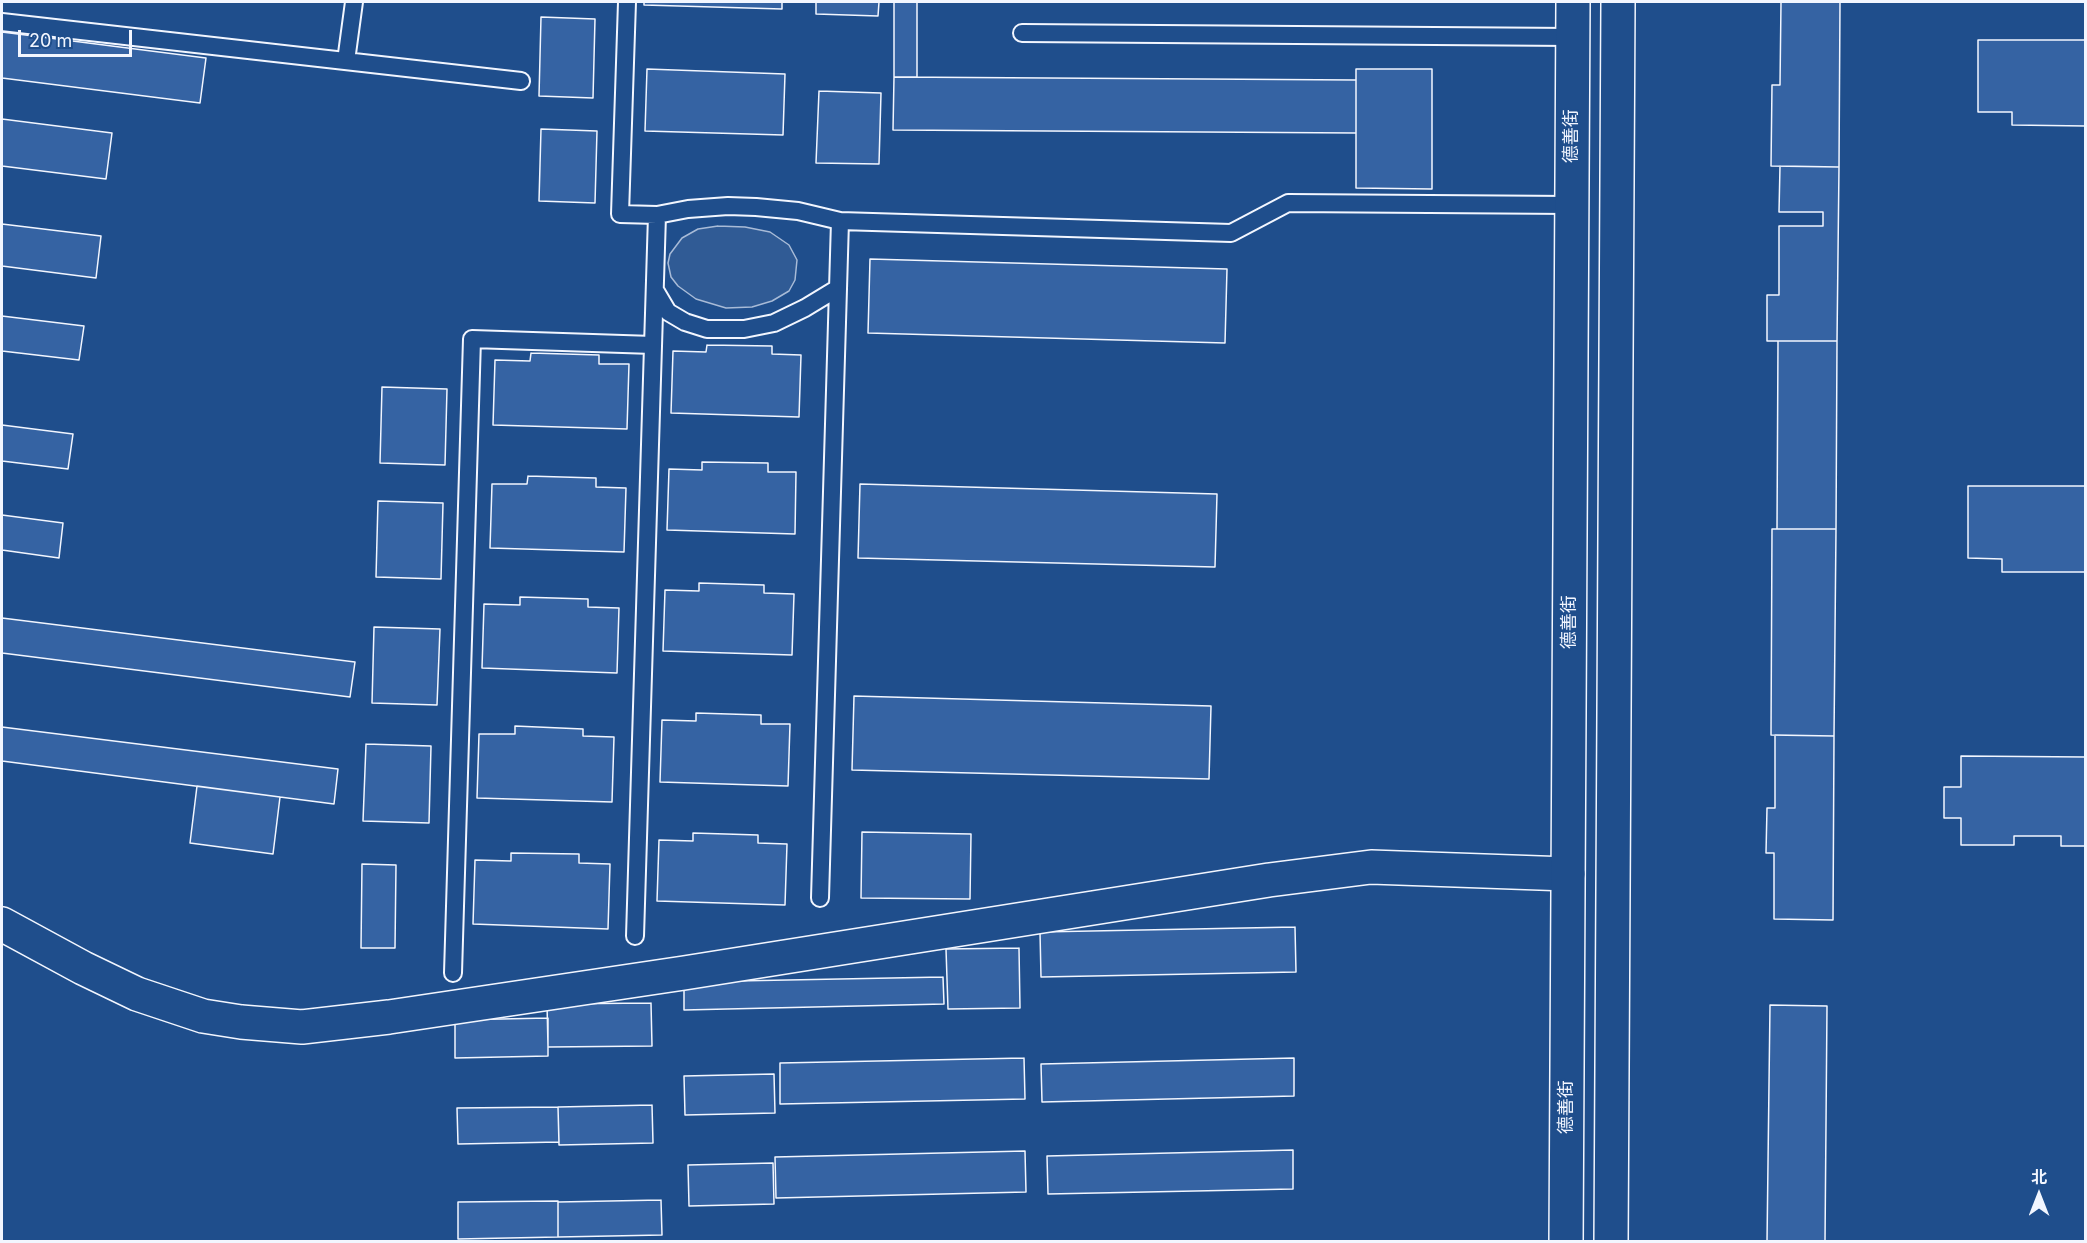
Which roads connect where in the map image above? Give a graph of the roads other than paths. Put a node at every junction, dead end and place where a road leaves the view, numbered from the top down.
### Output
1 (354, 2) edge
2 (627, 2) edge
3 (1573, 2) edge
4 (1618, 2) edge
5 (2, 22) edge
6 (1022, 33) dead end
7 (1572, 37) junction
8 (346, 61) junction
9 (521, 81) dead end
10 (1571, 205) junction
11 (657, 215) junction
12 (840, 221) junction
13 (838, 288) junction
14 (655, 289) junction
15 (653, 345) junction
16 (1568, 874) junction
17 (820, 897) dead end
18 (2, 924) edge
19 (635, 936) dead end
20 (453, 973) dead end
21 (1566, 1242) edge
22 (1611, 1242) edge

1 - 8 lane
2 - 11 lane
3 - 7 main road, 德善街
4 - 22 main road
5 - 8 lane
6 - 7 lane
7 - 10 main road, 德善街
8 - 9 lane
10 - 12 lane
10 - 16 main road, 德善街
11 - 12 lane
11 - 14 lane
12 - 13 lane
13 - 14 lane
13 - 17 lane
14 - 15 lane
15 - 19 lane
15 - 20 lane
16 - 18 main road
16 - 21 main road, 德善街

